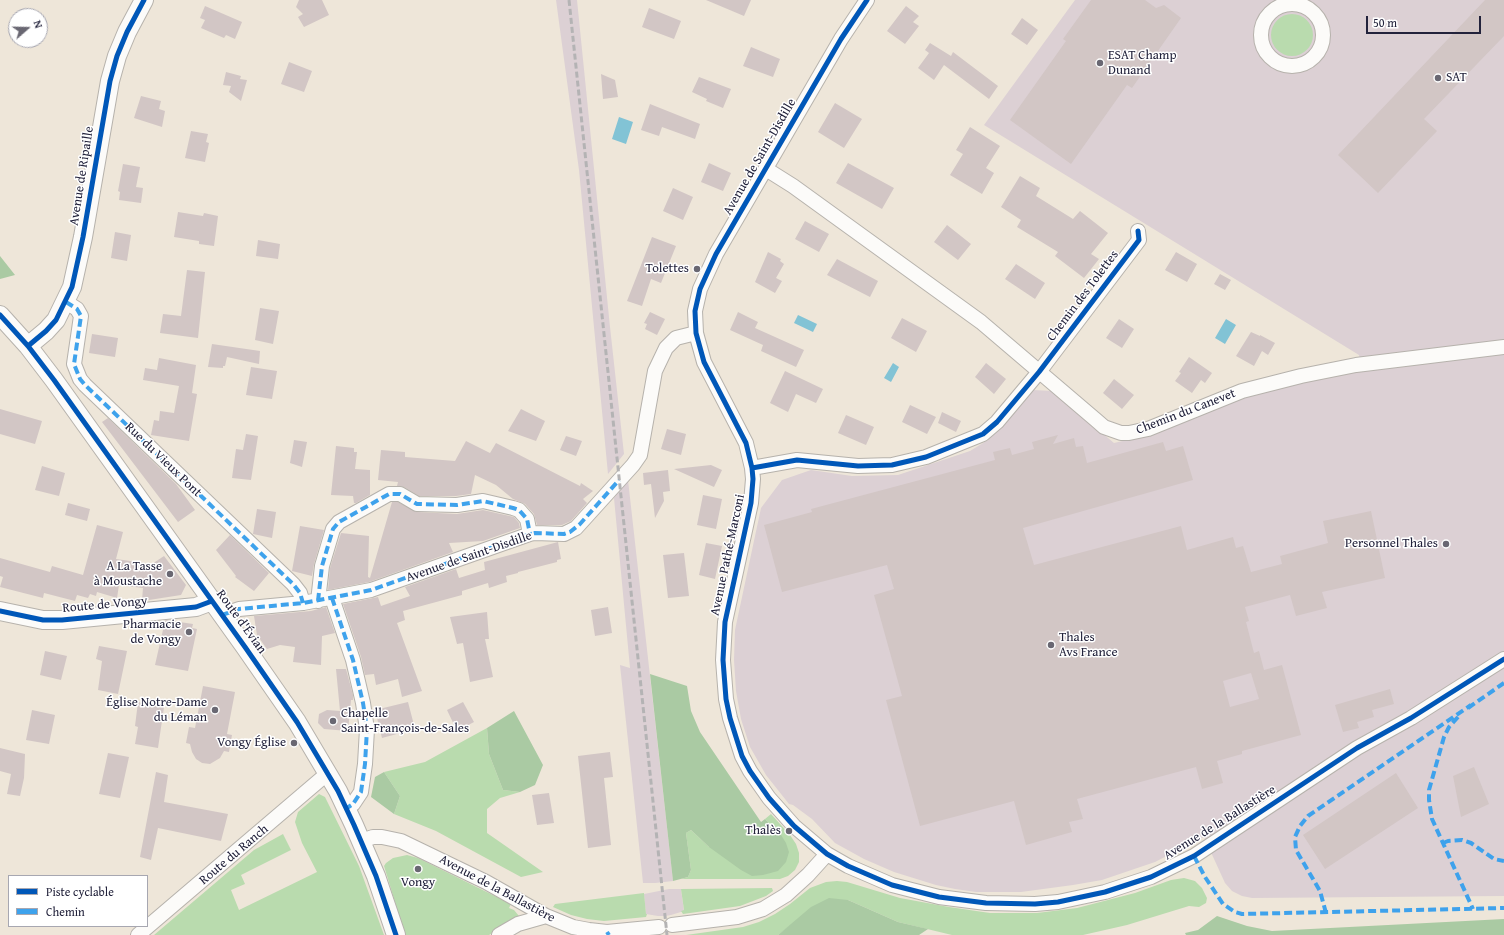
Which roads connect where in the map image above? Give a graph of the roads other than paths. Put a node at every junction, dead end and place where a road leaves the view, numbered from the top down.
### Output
1 (144, 0) edge
2 (867, 0) edge
3 (1298, 2) edge
4 (766, 169) junction
5 (1138, 231) dead end
6 (66, 302) junction
7 (0, 315) edge
8 (696, 333) junction
9 (28, 346) junction
10 (1504, 347) edge
11 (1039, 372) junction
12 (752, 468) junction
13 (530, 534) junction
14 (325, 599) junction
15 (303, 603) junction
16 (217, 608) junction
17 (0, 611) edge
18 (1504, 659) edge
19 (328, 773) junction
20 (347, 808) junction
21 (361, 841) junction
22 (828, 854) junction
23 (546, 916) junction
24 (148, 926) edge
25 (147, 927) edge
26 (138, 935) edge
27 (396, 935) edge
28 (499, 935) edge

1 - 6 street, Avenue de Ripaille
2 - 4 street, Avenue de Saint-Disdille
3 - 3 street
4 - 8 street, Avenue de Saint-Disdille
4 - 11 street
5 - 11 street, Chemin des Tolettes
6 - 9 street, Avenue de Ripaille
6 - 15 street, Rue du Vieux Pont
7 - 9 street, Route d'Évian
8 - 12 street, Avenue Pathé-Marconi
8 - 13 street, Avenue de Saint-Disdille
9 - 16 street, Route d'Évian
10 - 11 street, Chemin du Canevet
11 - 12 street
12 - 22 street, Avenue Pathé-Marconi
13 - 14 street, Avenue de Saint-Disdille
13 - 14 street
14 - 15 street, Avenue de Saint-Disdille
14 - 20 street
15 - 16 street, Avenue de Saint-Disdille
16 - 17 street, Route de Vongy
16 - 19 street, Route d'Évian
18 - 22 street, Avenue de la Ballastière
19 - 20 street, Route d'Évian
19 - 24 street, Route du Ranch
20 - 21 street, Route d'Évian
21 - 23 street, Avenue de la Ballastière
21 - 27 street, Route d'Évian
22 - 23 street, Avenue de la Ballastière
23 - 28 street
25 - 26 street, Route du Ranch

